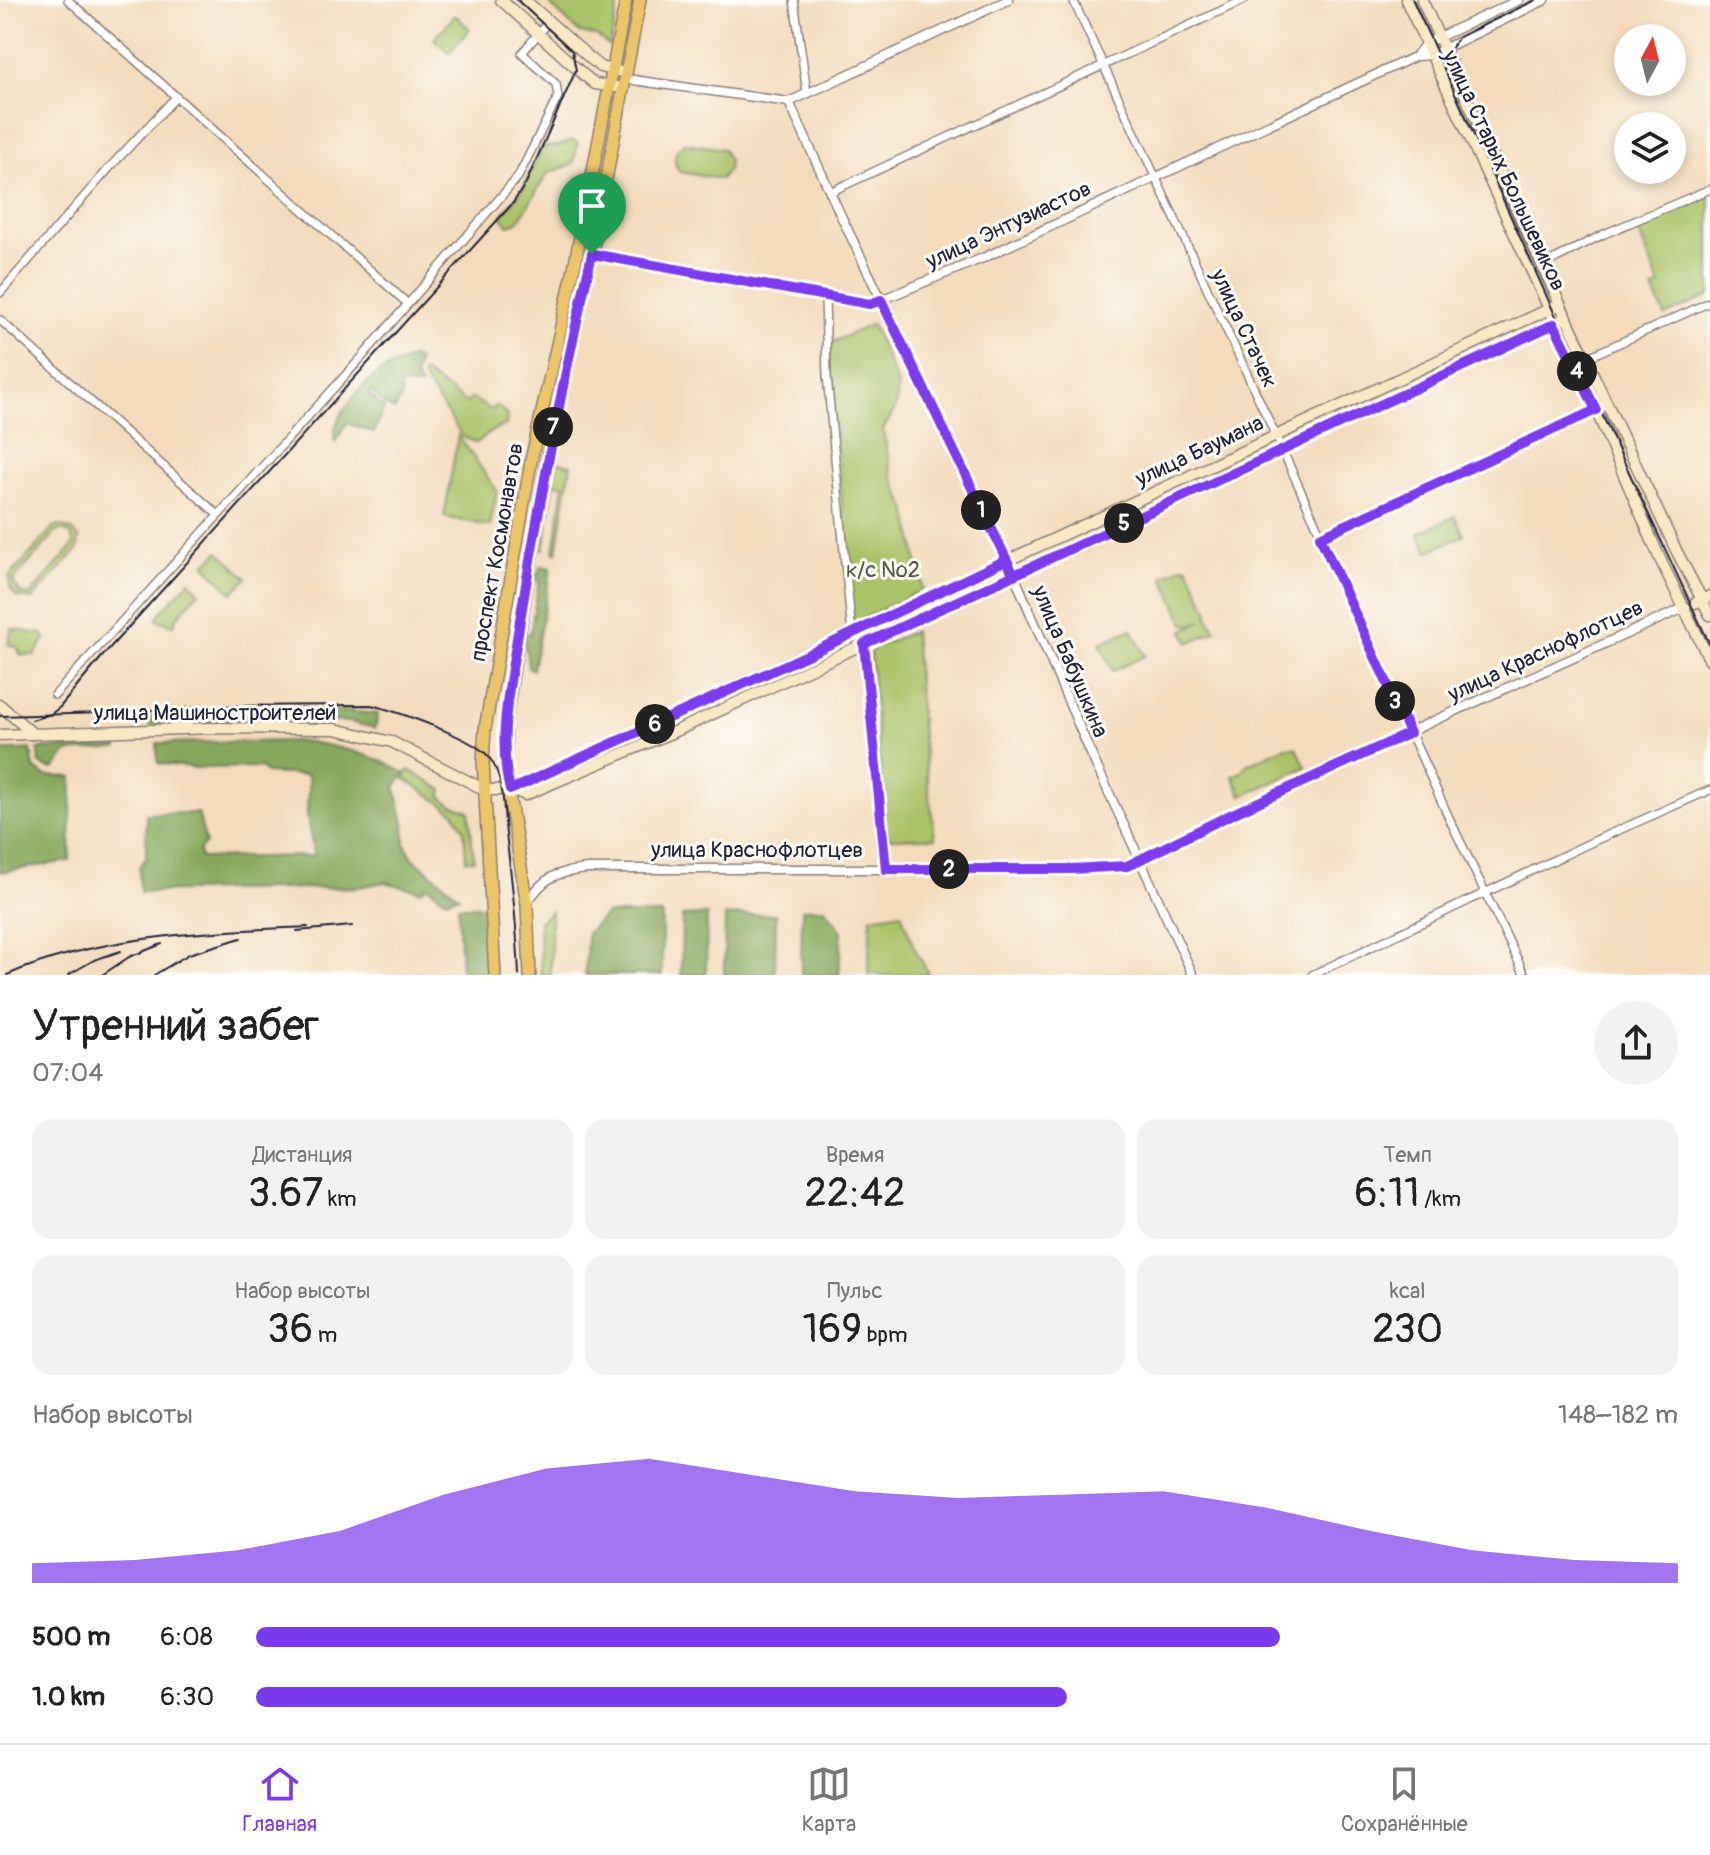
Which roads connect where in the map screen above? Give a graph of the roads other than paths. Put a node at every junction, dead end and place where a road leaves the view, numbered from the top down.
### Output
1 (68, 0) edge
2 (501, 0) edge
3 (525, 0) edge
4 (626, 0) edge
5 (640, 0) edge
6 (794, 0) edge
7 (1008, 0) edge
8 (1073, 0) edge
9 (1244, 0) edge
10 (1406, 0) edge
11 (1422, 0) edge
12 (1519, 0) edge
13 (1545, 0) edge
14 (549, 21) junction
15 (538, 34) junction
16 (1439, 37) junction
17 (1426, 43) junction
18 (1444, 49) junction
19 (1431, 55) junction
20 (1416, 56) junction
21 (1103, 64) junction
22 (612, 71) junction
23 (628, 81) junction
24 (609, 86) junction
25 (807, 93) junction
26 (175, 98) junction
27 (789, 102) junction
28 (1155, 176) junction
29 (1710, 189) edge
30 (830, 192) junction
31 (592, 254) junction
32 (1544, 265) junction
33 (1530, 272) junction
34 (0, 293) edge
35 (825, 296) junction
36 (881, 300) junction
37 (1710, 302) edge
38 (407, 303) junction
39 (1560, 304) junction
40 (1548, 310) junction
41 (1567, 317) junction
42 (0, 320) edge
43 (1554, 324) junction
44 (1586, 358) junction
45 (1573, 364) junction
46 (1608, 404) junction
47 (1596, 410) junction
48 (1276, 436) junction
49 (1282, 450) junction
50 (217, 514) junction
51 (1320, 537) junction
52 (1006, 560) junction
53 (1014, 575) junction
54 (1698, 602) edge
55 (1710, 615) edge
56 (852, 634) junction
57 (864, 644) junction
58 (1710, 661) edge
59 (55, 695) dead end
60 (0, 705) edge
61 (2, 733) edge
62 (1410, 733) junction
63 (33, 734) junction
64 (485, 790) junction
65 (512, 790) junction
66 (1710, 790) edge
67 (1141, 860) junction
68 (886, 869) junction
69 (1486, 894) junction
70 (527, 904) junction
71 (495, 975) edge
72 (530, 975) edge
73 (1193, 975) edge
74 (1312, 975) edge
75 (1525, 975) edge

1 - 26 street
2 - 15 main road
3 - 14 main road
4 - 22 main road, проспект Космонавтов
5 - 23 main road, проспект Космонавтов
6 - 25 street
7 - 25 street
8 - 21 street, улица Стачек
9 - 21 street
10 - 17 main road, улица Старых Большевиков
11 - 16 main road, улица Старых Большевиков
12 - 16 street
13 - 18 street
14 - 15 street
14 - 22 main road
15 - 24 main road
15 - 38 street
16 - 17 street
16 - 18 main road, улица Старых Большевиков
17 - 19 main road, улица Старых Большевиков
17 - 20 street
18 - 19 street
18 - 32 main road, улица Старых Большевиков
19 - 20 street
19 - 33 main road, улица Старых Большевиков
20 - 28 street, улица Энтузиастов
21 - 28 street, улица Стачек
21 - 30 street
22 - 23 main road
22 - 24 main road, проспект Космонавтов
23 - 24 main road
23 - 27 street
23 - 31 main road, проспект Космонавтов
24 - 64 main road, проспект Космонавтов
25 - 27 street
26 - 34 street
26 - 38 street
27 - 30 street, улица Бабушкина
28 - 36 street, улица Энтузиастов
28 - 48 street, улица Стачек
29 - 32 street
30 - 36 street, улица Бабушкина
31 - 35 street, улица Энтузиастов
31 - 65 main road, проспект Космонавтов
32 - 33 street
32 - 39 main road, улица Старых Большевиков
33 - 40 main road, улица Старых Большевиков
35 - 36 street, улица Энтузиастов
35 - 56 street
36 - 52 street, улица Бабушкина
37 - 44 street
38 - 50 street
39 - 40 main road, улица Баумана
39 - 41 main road, улица Старых Большевиков
40 - 43 main road, улица Старых Большевиков
40 - 48 main road, улица Баумана
41 - 43 main road, улица Баумана
41 - 44 main road, улица Старых Большевиков
42 - 50 street
43 - 45 main road, улица Старых Большевиков
43 - 49 main road, улица Баумана
44 - 45 street
44 - 46 main road, улица Старых Большевиков
45 - 47 main road, улица Старых Большевиков
46 - 47 street
46 - 54 main road, улица Старых Большевиков
47 - 51 street
47 - 54 main road, улица Старых Большевиков
48 - 49 street, улица Стачек
48 - 52 main road, улица Баумана
49 - 51 street, улица Стачек
49 - 53 main road, улица Баумана
50 - 59 street
51 - 62 street, улица Стачек
52 - 53 street, улица Бабушкина
52 - 56 main road, улица Баумана
53 - 57 main road, улица Баумана
53 - 67 street, улица Бабушкина
54 - 55 main road, улица Старых Большевиков
54 - 58 main road, улица Старых Большевиков
54 - 62 street, улица Краснофлотцев
56 - 65 main road, улица Баумана
57 - 65 main road, улица Баумана
57 - 68 street
60 - 63 main road
61 - 63 main road, улица Машиностроителей
62 - 67 street, улица Краснофлотцев
62 - 69 street, улица Стачек
63 - 64 main road, улица Машиностроителей
64 - 65 main road, улица Машиностроителей
64 - 71 main road, проспект Космонавтов
65 - 70 main road, проспект Космонавтов
66 - 69 street
67 - 68 street, улица Краснофлотцев
67 - 73 street, улица Бабушкина
68 - 70 street, улица Краснофлотцев
69 - 74 street
69 - 75 street, улица Стачек
70 - 72 main road, проспект Космонавтов

